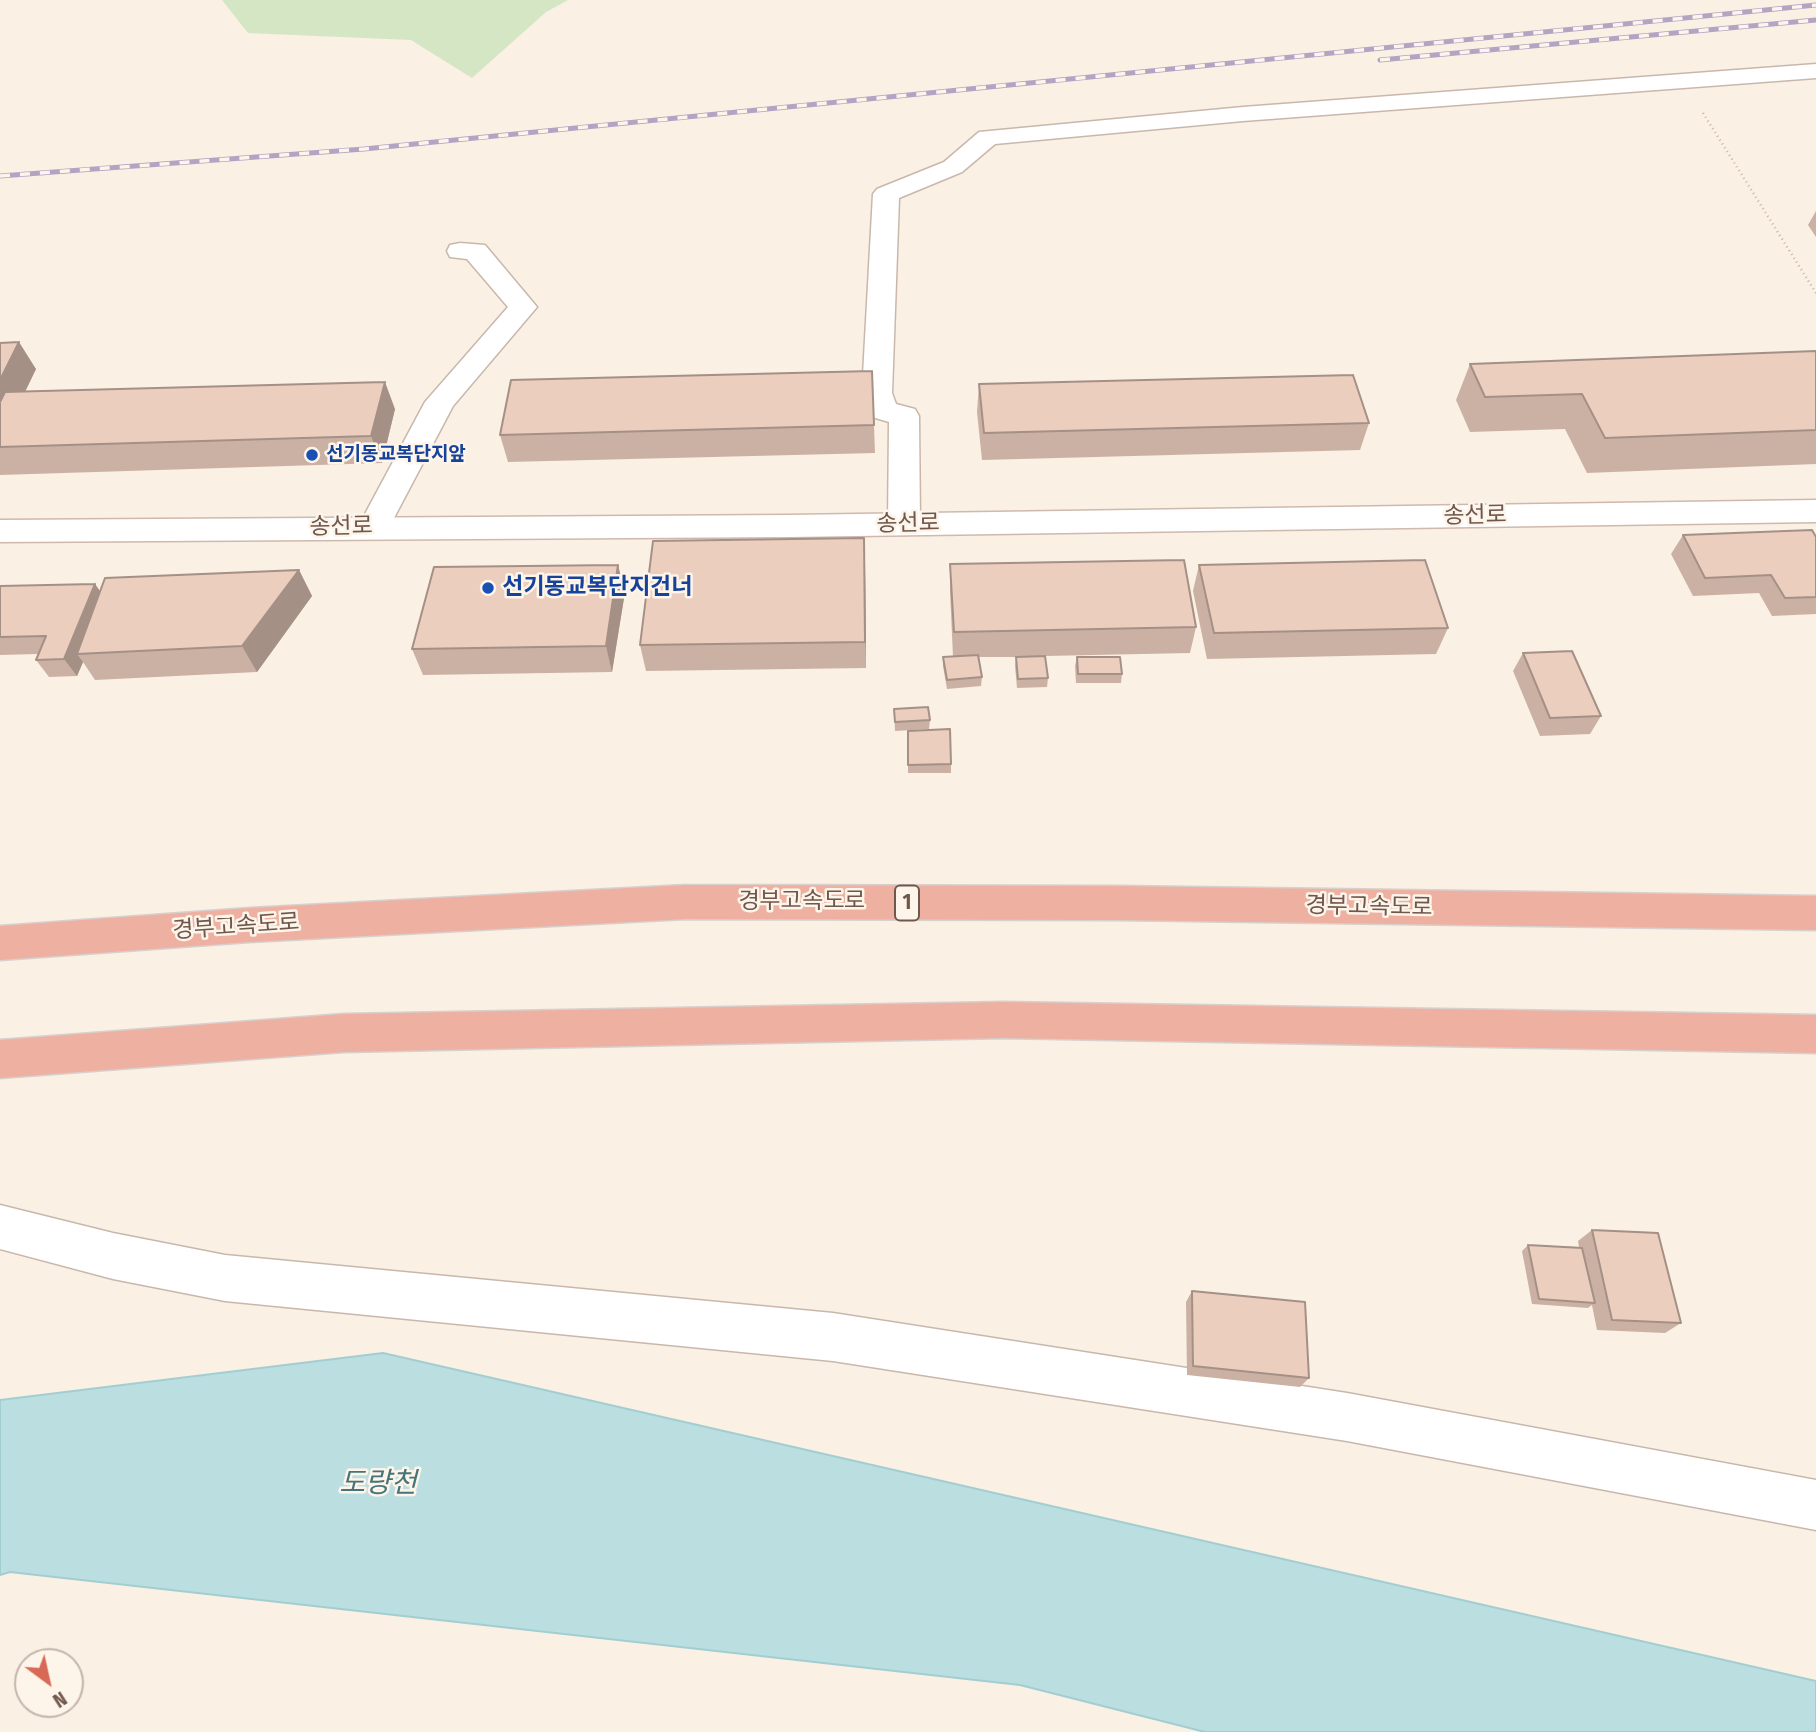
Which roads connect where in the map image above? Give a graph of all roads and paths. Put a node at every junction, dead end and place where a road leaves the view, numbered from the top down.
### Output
1 (1816, 71) edge
2 (1683, 81) junction
3 (460, 251) dead end
4 (1816, 293) edge
5 (1816, 512) edge
6 (904, 524) junction
7 (374, 527) junction
8 (0, 531) edge
9 (1816, 913) edge
10 (0, 943) edge
11 (1816, 1034) edge
12 (0, 1059) edge
13 (0, 1227) edge
14 (1816, 1504) edge

1 - 2 street
2 - 4 path
2 - 6 street
3 - 7 street
5 - 6 street, 송선로
6 - 7 street, 송선로
7 - 8 street, 송선로
9 - 10 highway, 경부고속도로 / 1
11 - 12 highway
13 - 14 street

